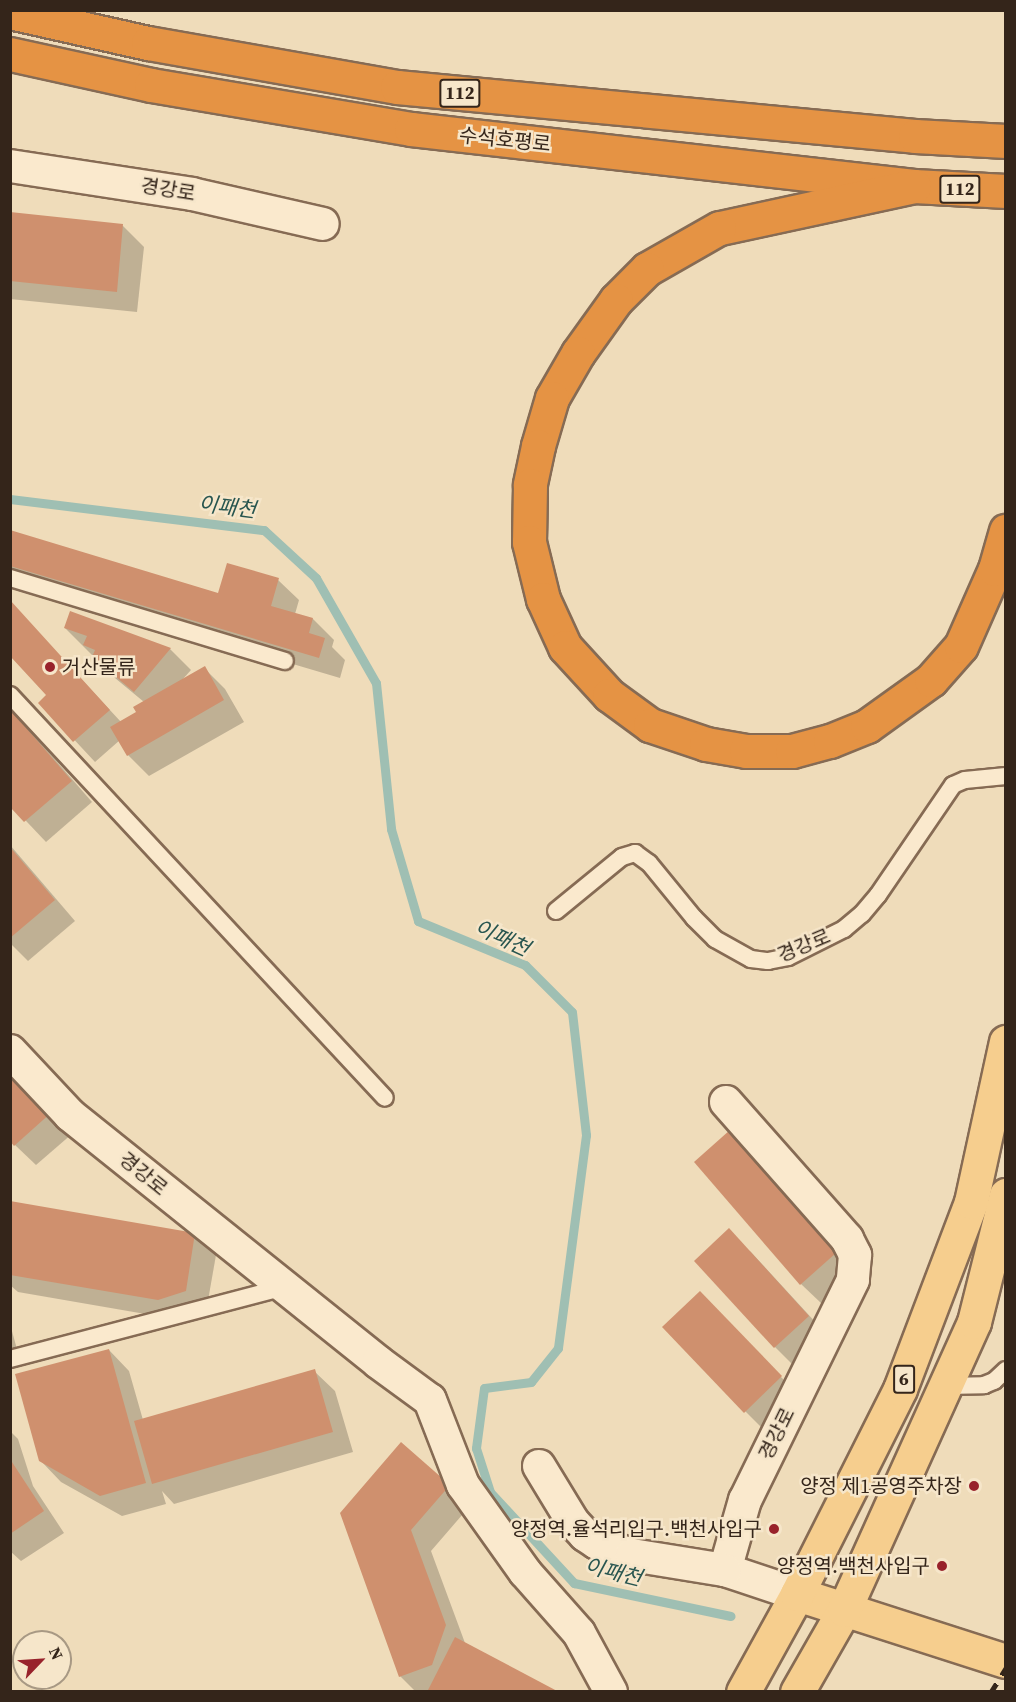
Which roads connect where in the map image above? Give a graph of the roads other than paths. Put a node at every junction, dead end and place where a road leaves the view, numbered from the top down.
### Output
1 (10, 12) edge
2 (10, 54) edge
3 (1005, 141) edge
4 (10, 166) edge
5 (914, 186) junction
6 (1005, 191) edge
7 (323, 224) dead end
8 (1005, 531) edge
9 (10, 578) edge
10 (285, 661) dead end
11 (10, 695) edge
12 (1005, 776) edge
13 (556, 911) dead end
14 (1005, 1042) edge
15 (10, 1051) edge
16 (385, 1098) dead end
17 (726, 1101) dead end
18 (1005, 1195) edge
19 (284, 1287) junction
20 (10, 1359) edge
21 (1005, 1370) edge
22 (945, 1386) junction
23 (539, 1466) dead end
24 (725, 1570) junction
25 (797, 1594) junction
26 (844, 1610) junction
27 (1005, 1661) edge
28 (611, 1692) edge
29 (743, 1692) edge
30 (796, 1692) edge

1 - 3 highway, 112
2 - 5 highway, 수석호평로 / 112
4 - 7 street, 경강로
5 - 6 highway, 수석호평로 / 112
5 - 8 highway
9 - 10 lane
11 - 16 lane
12 - 13 lane, 경강로
14 - 25 main road, 6
15 - 19 street, 경강로
17 - 24 street, 경강로
18 - 22 main road, 6
19 - 20 lane
19 - 28 street, 경강로
21 - 22 lane
22 - 26 main road, 6
23 - 24 street
24 - 25 street
25 - 26 main road
25 - 29 main road, 6
26 - 27 main road
26 - 30 main road, 6

